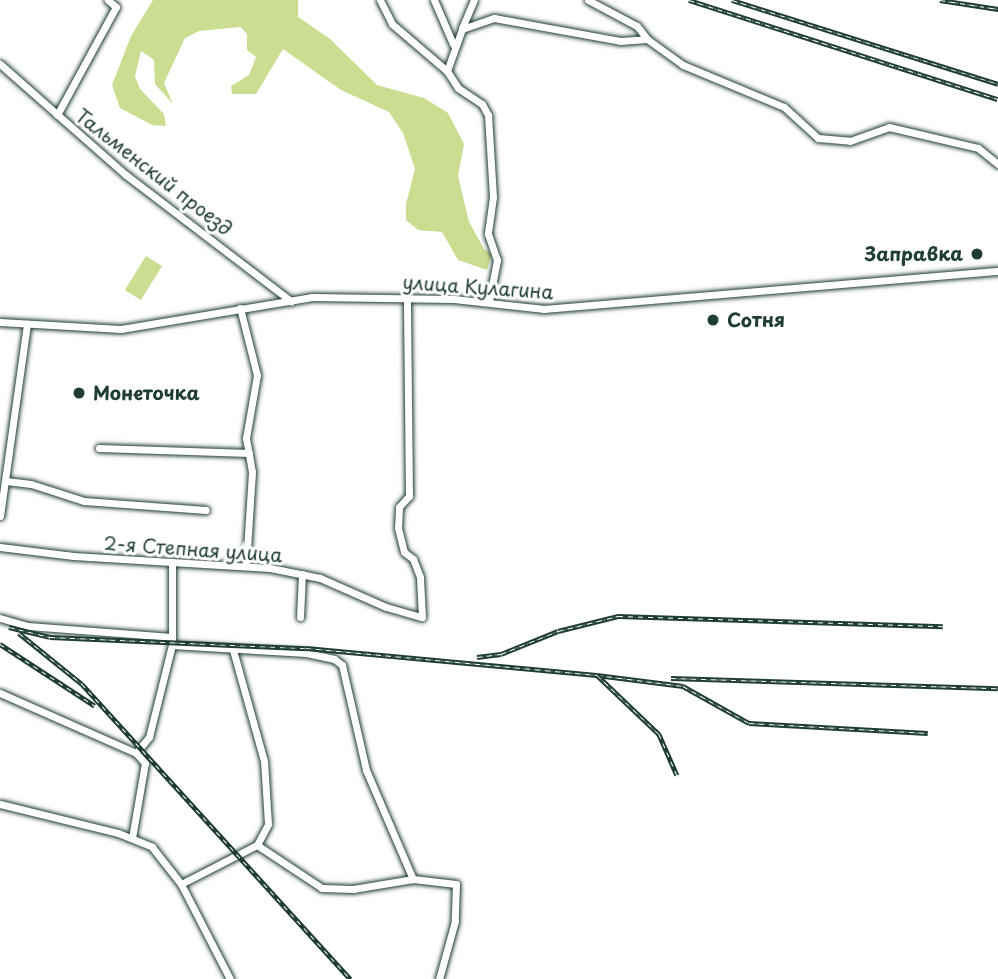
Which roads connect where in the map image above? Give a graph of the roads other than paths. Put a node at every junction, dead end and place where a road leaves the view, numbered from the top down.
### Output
1 (108, 0) edge
2 (380, 0) edge
3 (434, 0) edge
4 (474, 0) edge
5 (588, 0) edge
6 (462, 29) junction
7 (647, 39) junction
8 (453, 45) junction
9 (0, 64) edge
10 (447, 71) junction
11 (57, 115) junction
12 (998, 164) edge
13 (998, 271) edge
14 (407, 297) junction
15 (291, 300) junction
16 (489, 302) junction
17 (240, 308) junction
18 (0, 322) edge
19 (27, 324) junction
20 (0, 438) edge
21 (11, 439) junction
22 (99, 448) dead end
23 (249, 453) junction
24 (6, 481) junction
25 (206, 510) dead end
26 (0, 516) edge
27 (0, 547) edge
28 (172, 562) junction
29 (246, 565) junction
30 (303, 574) junction
31 (300, 617) dead end
32 (0, 618) edge
33 (172, 641) junction
34 (233, 650) junction
35 (0, 693) edge
36 (136, 753) junction
37 (0, 804) edge
38 (132, 838) junction
39 (257, 845) junction
40 (413, 879) junction
41 (181, 884) junction
42 (230, 979) edge
43 (439, 979) edge

1 - 11 street
2 - 10 street
3 - 8 street
4 - 6 street
5 - 7 street
6 - 7 street
6 - 8 street
7 - 12 street
8 - 10 street
9 - 11 street, Тальменский проезд
10 - 16 street
11 - 15 street, Тальменский проезд
13 - 16 street, улица Кулагина
14 - 15 street, улица Кулагина
14 - 16 street, улица Кулагина
14 - 30 street, 2-я Степная улица
15 - 17 street, улица Кулагина
17 - 19 street, улица Кулагина
17 - 23 street
18 - 19 street, улица Кулагина
19 - 21 street
20 - 21 street
21 - 24 street
22 - 23 street
23 - 29 street
24 - 25 street
24 - 26 street
27 - 28 street, 2-я Степная улица
28 - 29 street, 2-я Степная улица
28 - 33 street
29 - 30 street, 2-я Степная улица
30 - 31 street
32 - 33 street
33 - 34 street
33 - 36 street
34 - 39 street
34 - 40 street
35 - 36 street
36 - 38 street
37 - 38 street
38 - 41 street
39 - 40 street
39 - 41 street
40 - 43 street
41 - 42 street

